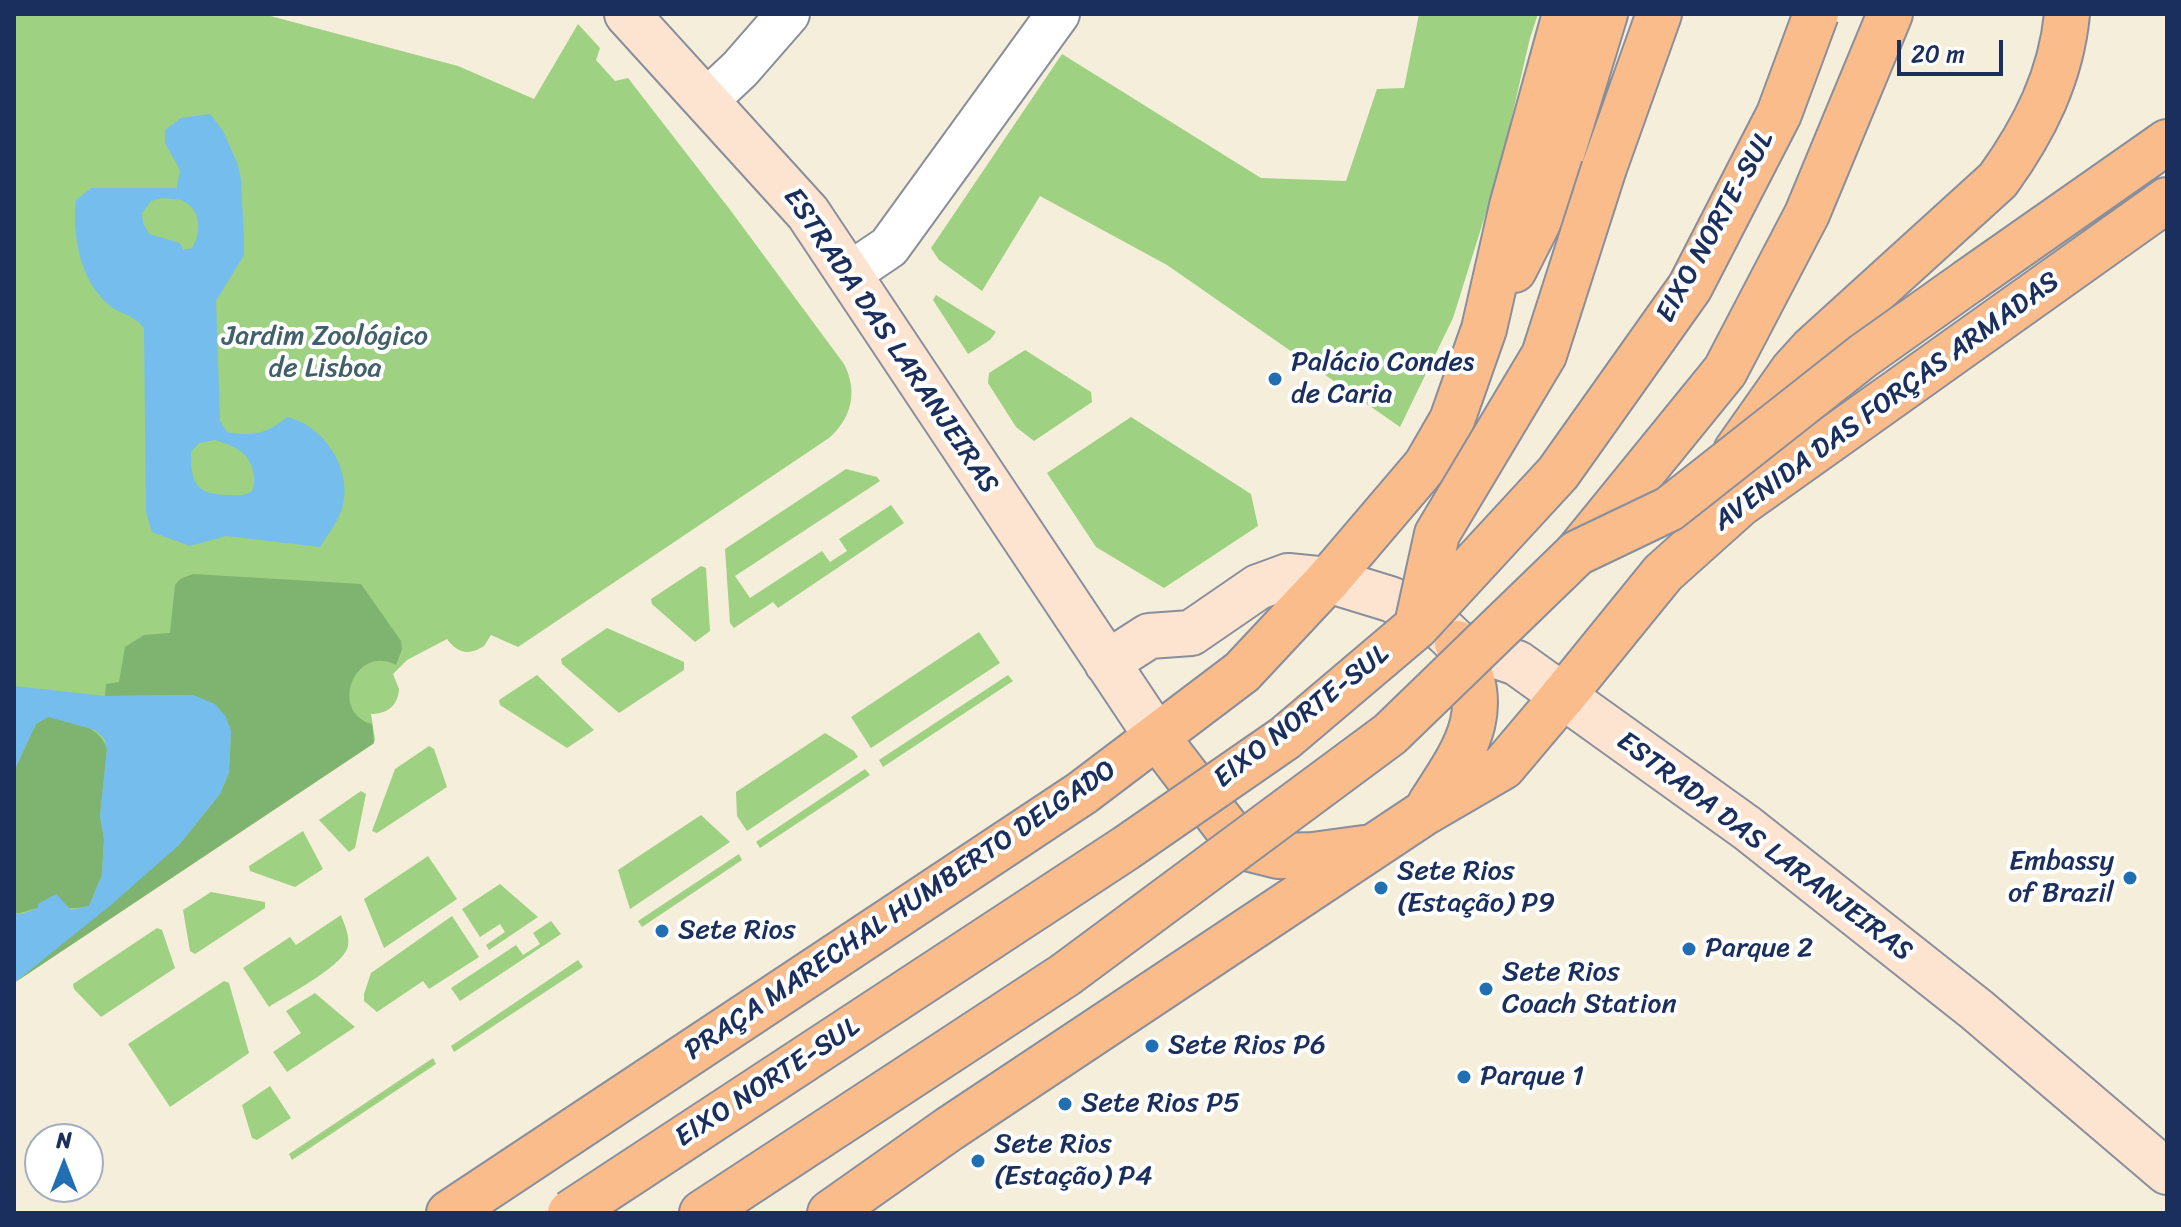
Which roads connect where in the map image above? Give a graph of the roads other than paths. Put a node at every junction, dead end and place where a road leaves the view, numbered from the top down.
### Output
1 (627, 14) edge
2 (788, 14) edge
3 (1058, 14) edge
4 (1565, 14) edge
5 (1605, 14) edge
6 (1659, 14) edge
7 (1816, 14) edge
8 (1890, 14) edge
9 (2067, 14) edge
10 (707, 100) junction
11 (2167, 142) edge
12 (2167, 200) edge
13 (849, 274) junction
14 (1484, 329) junction
15 (1577, 553) junction
16 (1663, 573) junction
17 (1328, 580) junction
18 (1416, 627) junction
19 (1457, 643) junction
20 (1116, 677) junction
21 (1563, 696) junction
22 (1157, 737) junction
23 (1424, 813) junction
24 (1374, 847) junction
25 (2167, 1172) edge
26 (449, 1213) edge
27 (570, 1213) edge
28 (702, 1213) edge
29 (830, 1213) edge

1 - 10 main road, ESTRADA DAS LARANJEIRAS
2 - 10 street
3 - 13 street
4 - 14 main road
5 - 14 main road
6 - 18 main road, bridge
7 - 18 main road, EIXO NORTE-SUL, bridge
8 - 15 main road
9 - 16 main road
10 - 13 main road, ESTRADA DAS LARANJEIRAS
11 - 15 main road, bridge
12 - 16 main road, AVENIDA DAS FORÇAS ARMADAS
13 - 20 main road, ESTRADA DAS LARANJEIRAS
14 - 17 main road, PRAÇA MARECHAL HUMBERTO DELGADO
15 - 28 main road, bridge
16 - 21 main road, AVENIDA DAS FORÇAS ARMADAS
17 - 19 main road, ESTRADA DAS LARANJEIRAS
17 - 20 main road, ESTRADA DAS LARANJEIRAS
17 - 22 main road, PRAÇA MARECHAL HUMBERTO DELGADO
18 - 27 main road, EIXO NORTE-SUL, bridge
19 - 21 main road, ESTRADA DAS LARANJEIRAS
19 - 23 main road
20 - 22 main road, ESTRADA DAS LARANJEIRAS
21 - 23 main road
21 - 25 main road, ESTRADA DAS LARANJEIRAS
22 - 24 main road
22 - 26 main road, PRAÇA MARECHAL HUMBERTO DELGADO
23 - 24 main road
24 - 29 main road

